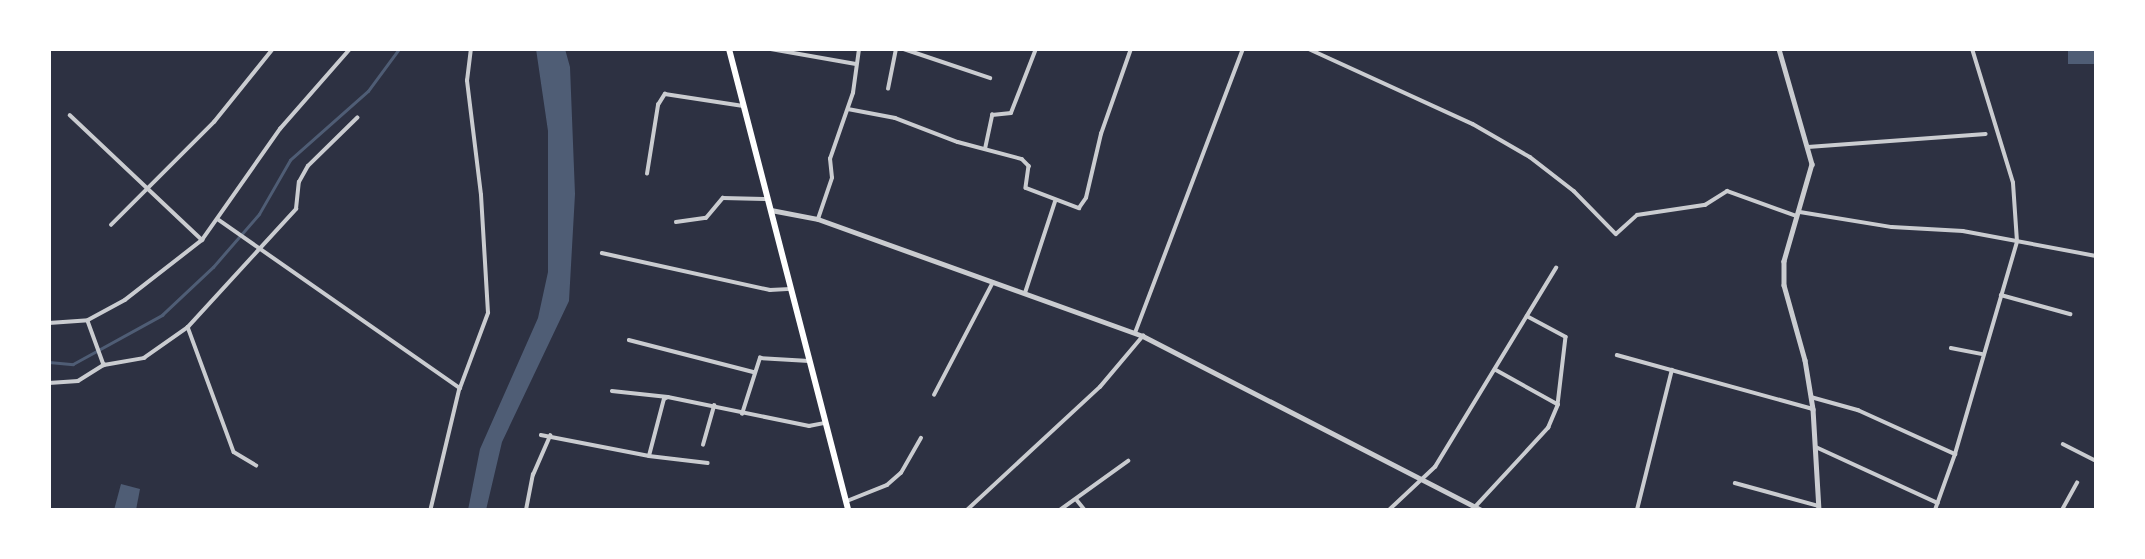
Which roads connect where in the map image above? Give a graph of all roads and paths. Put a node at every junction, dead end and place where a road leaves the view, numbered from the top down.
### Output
1 (273, 49) edge
2 (350, 49) edge
3 (471, 49) edge
4 (729, 49) edge
5 (771, 49) edge
6 (859, 49) edge
7 (896, 49) edge
8 (904, 49) edge
9 (1036, 49) edge
10 (1131, 49) edge
11 (1243, 49) edge
12 (1309, 49) edge
13 (1779, 49) edge
14 (1972, 49) edge
15 (856, 64) junction
16 (990, 78) dead end
17 (888, 89) dead end
18 (744, 106) junction
19 (848, 108) junction
20 (71, 115) dead end
21 (357, 118) dead end
22 (1986, 134) dead end
23 (1808, 147) junction
24 (985, 150) junction
25 (648, 174) dead end
26 (149, 190) junction
27 (768, 200) junction
28 (1055, 202) junction
29 (770, 210) junction
30 (1798, 214) junction
31 (818, 219) junction
32 (219, 220) junction
33 (676, 222) dead end
34 (111, 225) dead end
35 (202, 240) junction
36 (2017, 242) junction
37 (260, 251) junction
38 (603, 253) dead end
39 (2096, 256) edge
40 (1556, 268) dead end
41 (993, 282) junction
42 (791, 289) junction
43 (1025, 293) junction
44 (2001, 296) junction
45 (2070, 314) dead end
46 (1527, 316) junction
47 (88, 320) junction
48 (49, 323) edge
49 (188, 327) junction
50 (1135, 333) junction
51 (1143, 336) junction
52 (629, 340) dead end
53 (1951, 348) dead end
54 (1984, 354) junction
55 (1617, 355) dead end
56 (809, 360) junction
57 (104, 365) junction
58 (1495, 370) junction
59 (1672, 370) junction
60 (754, 372) junction
61 (49, 383) edge
62 (460, 388) junction
63 (612, 391) dead end
64 (934, 395) dead end
65 (1811, 396) junction
66 (668, 397) junction
67 (1558, 405) junction
68 (714, 406) junction
69 (1813, 409) junction
70 (742, 414) junction
71 (825, 423) junction
72 (541, 435) dead end
73 (550, 436) junction
74 (921, 438) dead end
75 (2063, 444) dead end
76 (703, 445) dead end
77 (1814, 446) junction
78 (1955, 454) junction
79 (649, 456) junction
80 (1128, 461) dead end
81 (2096, 461) edge
82 (708, 463) dead end
83 (256, 465) dead end
84 (1424, 478) junction
85 (1735, 483) dead end
86 (2077, 483) dead end
87 (1077, 500) junction
88 (1938, 503) junction
89 (1475, 507) junction
90 (846, 508) edge
91 (1819, 508) edge
92 (431, 510) edge
93 (526, 510) edge
94 (967, 510) edge
95 (1060, 510) edge
96 (1085, 510) edge
97 (1389, 510) edge
98 (1482, 510) edge
99 (1637, 510) edge
100 (1935, 510) edge
101 (2062, 510) edge

1 - 26 street
2 - 32 street
3 - 62 street
4 - 18 highway
5 - 15 street
6 - 15 street
7 - 17 street
8 - 16 street
9 - 24 street
10 - 28 street
11 - 50 street
12 - 30 street
13 - 23 street
14 - 36 street
15 - 19 street
18 - 25 street
18 - 27 highway
19 - 24 street
19 - 31 street
20 - 26 street
21 - 37 street
22 - 23 street
23 - 30 street
24 - 28 street
26 - 34 street
26 - 35 street
27 - 29 highway
27 - 33 street
28 - 43 street
29 - 31 street
29 - 42 highway
30 - 36 street
30 - 65 street
31 - 41 street
32 - 35 street
32 - 37 street
35 - 47 street
36 - 39 street
36 - 44 street
37 - 49 street
37 - 62 street
38 - 42 street
40 - 46 street
41 - 43 street
41 - 64 street
42 - 56 highway
43 - 50 street
44 - 45 street
44 - 54 street
46 - 58 street
46 - 67 street
47 - 48 street
47 - 57 street
49 - 57 street
49 - 83 street
50 - 51 street
51 - 84 street
51 - 94 street
52 - 60 street
53 - 54 street
54 - 78 street
55 - 59 street
56 - 60 street
56 - 71 highway
57 - 61 street
58 - 67 street
58 - 84 street
59 - 69 street
59 - 99 street
60 - 70 street
62 - 92 street
63 - 66 street
65 - 69 street
65 - 78 street
66 - 68 street
66 - 79 street
67 - 89 street
68 - 70 street
68 - 76 street
69 - 77 street
70 - 71 street
71 - 90 highway
72 - 73 street
73 - 79 street
73 - 93 street
74 - 90 street
75 - 81 street
77 - 88 street
77 - 91 street
78 - 88 street
79 - 82 street
80 - 87 street
84 - 89 street
84 - 97 street
85 - 91 street
86 - 101 street
87 - 95 street
87 - 96 street
88 - 100 street
89 - 98 street

